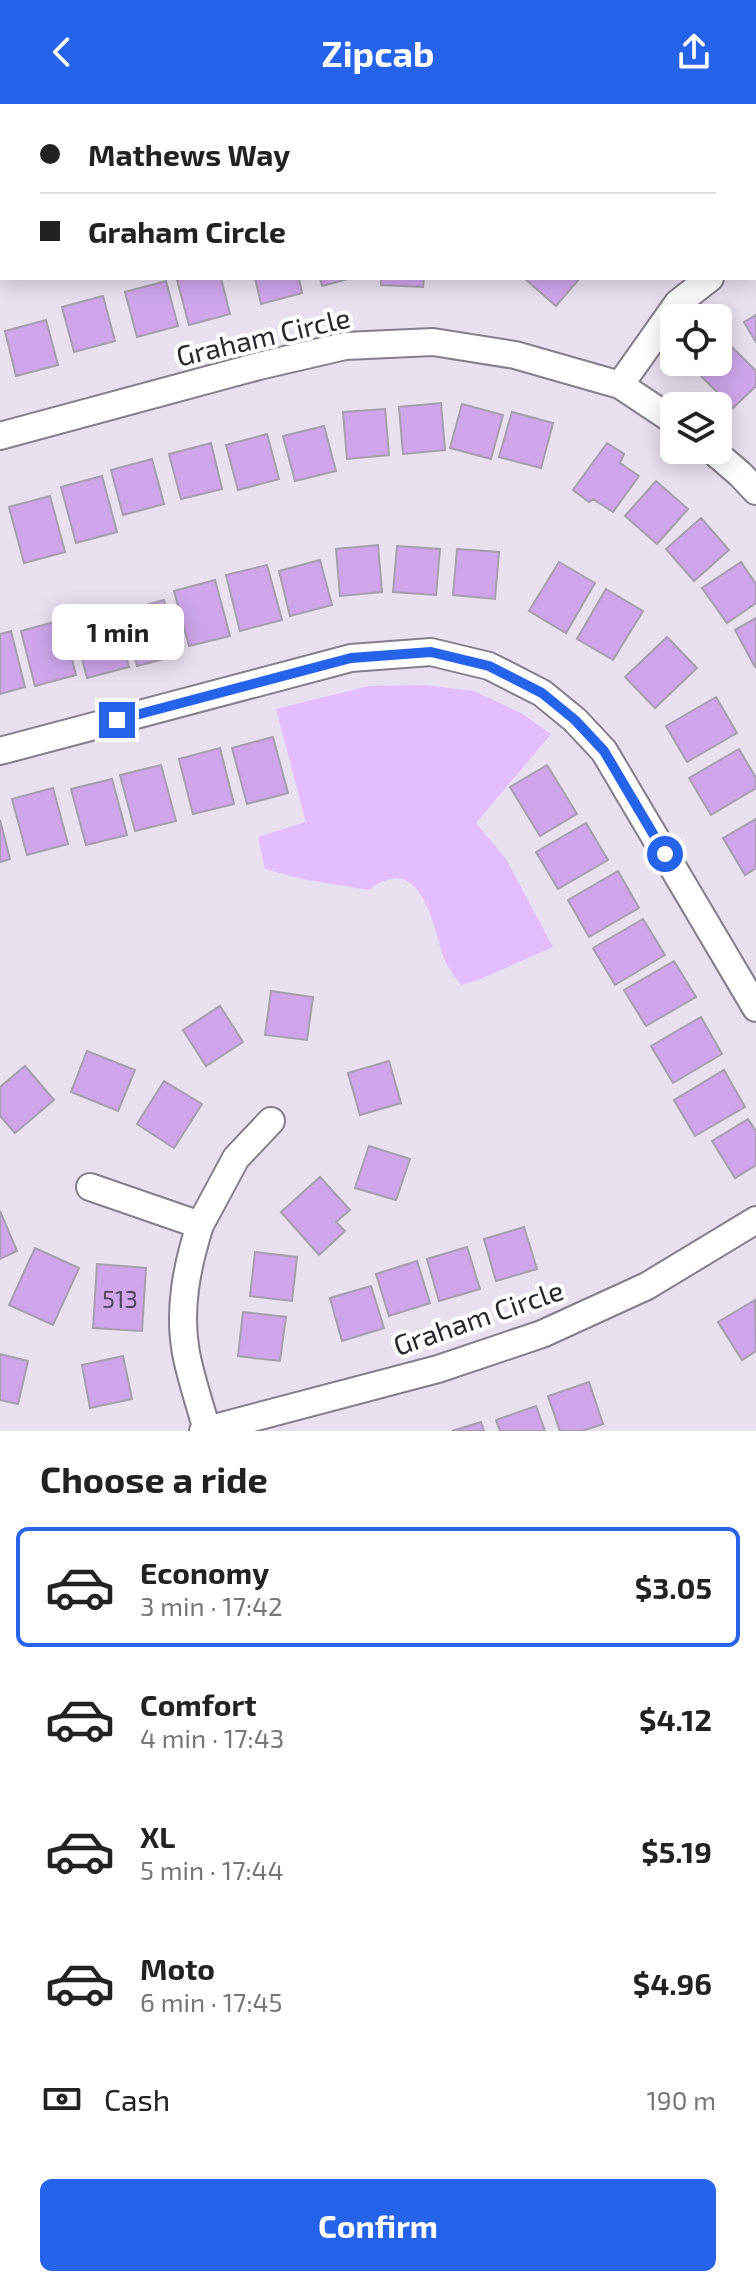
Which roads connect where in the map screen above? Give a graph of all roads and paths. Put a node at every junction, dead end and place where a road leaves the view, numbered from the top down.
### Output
1 (707, 280) edge
2 (620, 385) junction
3 (660, 412) edge
4 (0, 436) edge
5 (728, 464) edge
6 (756, 491) edge
7 (0, 751) edge
8 (756, 1008) edge
9 (271, 1121) dead end
10 (90, 1187) dead end
11 (756, 1220) edge
12 (200, 1225) junction
13 (205, 1431) edge

1 - 2 street
2 - 3 street, Graham Circle
2 - 4 street, Graham Circle
5 - 6 street
7 - 8 street
9 - 12 street
10 - 12 street
11 - 13 street, Graham Circle
12 - 13 street

